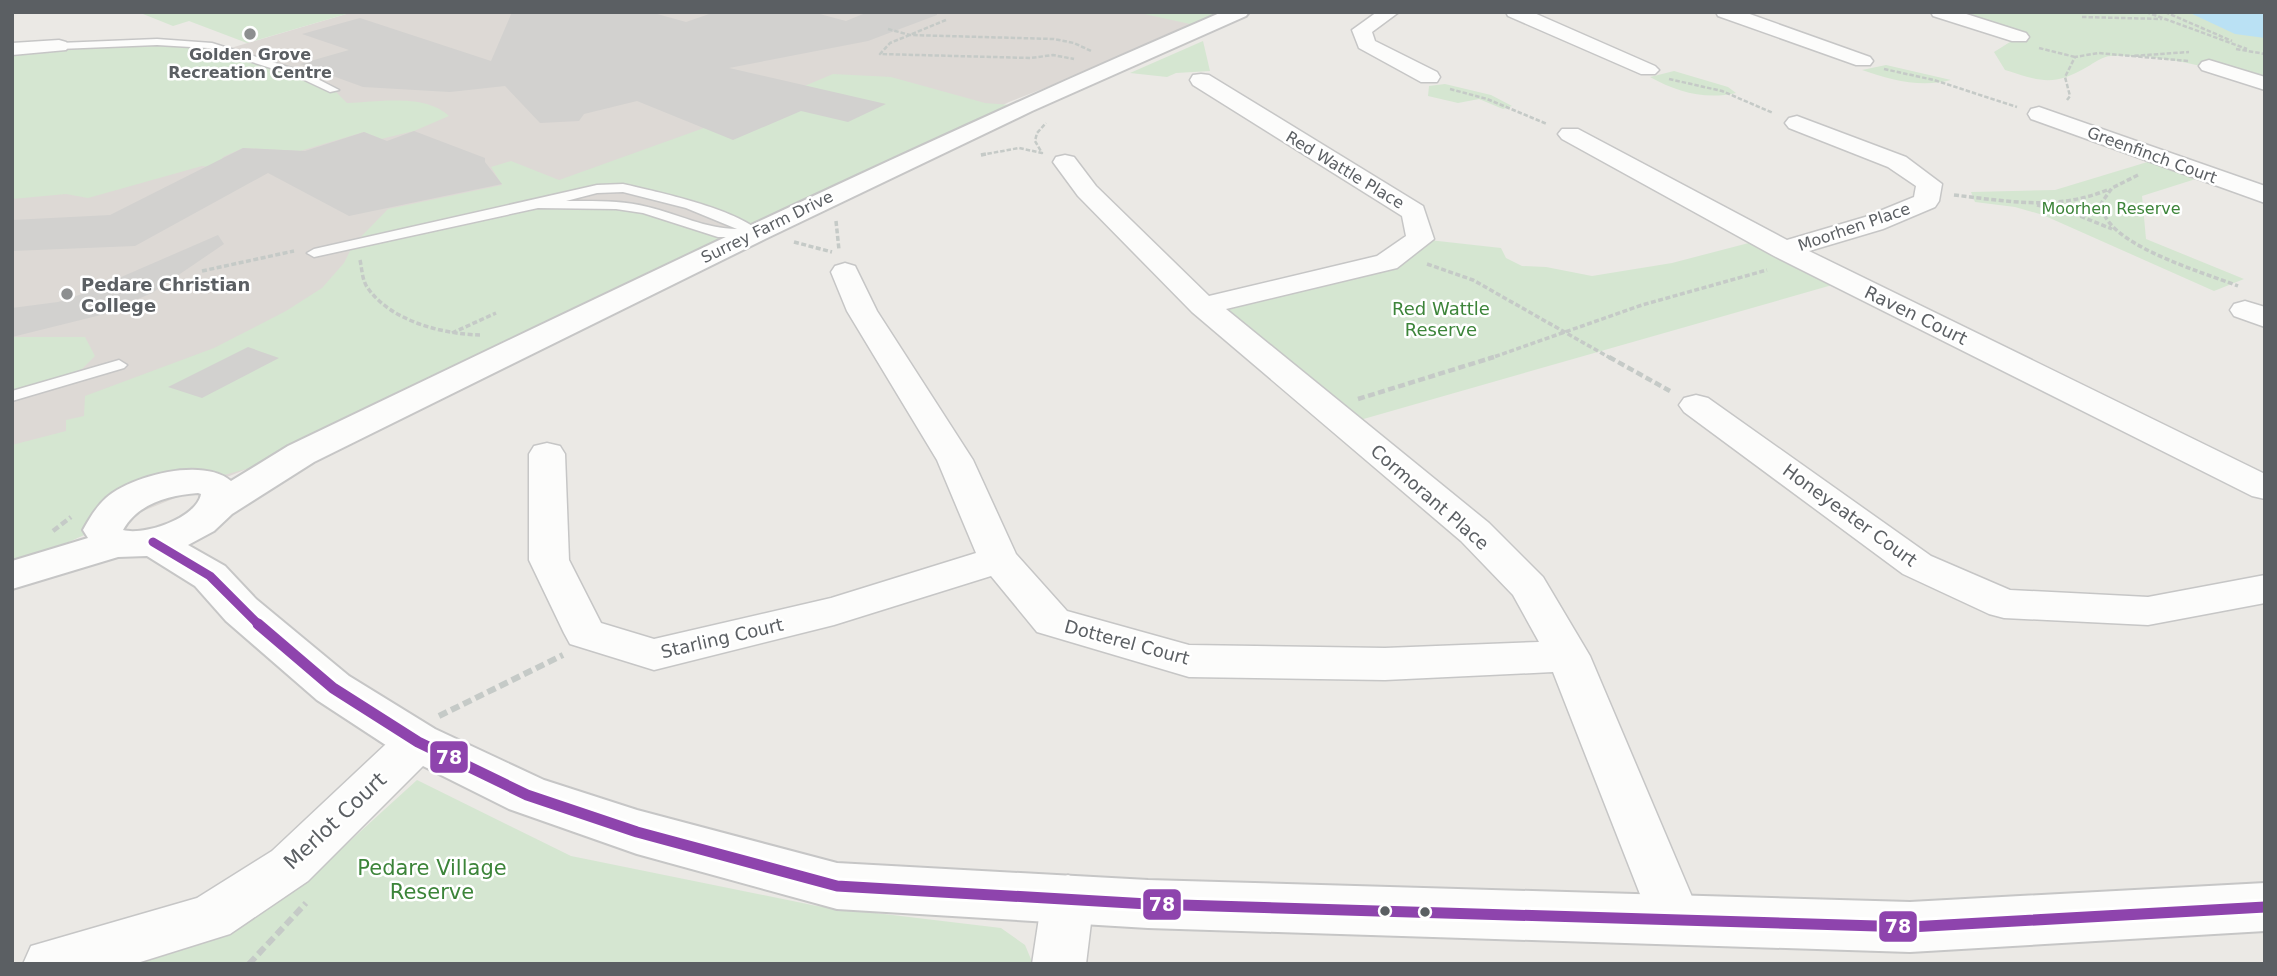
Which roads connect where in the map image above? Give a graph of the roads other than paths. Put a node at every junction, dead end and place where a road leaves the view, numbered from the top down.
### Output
1 (1239, 12) edge
2 (1390, 12) edge
3 (1514, 12) edge
4 (1725, 12) edge
5 (1940, 12) edge
6 (2019, 37) road end
7 (59, 46) joint
8 (12, 49) edge
9 (2203, 59) road end
10 (1863, 61) road end
11 (1648, 70) road end
12 (1429, 77) road end
13 (1202, 80) dead end
14 (2265, 84) edge
15 (334, 90) dead end
16 (2039, 114) road end
17 (1797, 123) road end
18 (1570, 134) road end
19 (1065, 162) dead end
20 (2265, 195) edge
21 (538, 204) junction
22 (755, 233) junction
23 (314, 253) dead end
24 (1797, 256) junction
25 (845, 272) dead end
26 (1203, 306) junction
27 (119, 365) dead end
28 (12, 396) edge
29 (1696, 405) road end
30 (547, 454) dead end
31 (2265, 488) edge
32 (208, 502) junction
33 (126, 536) junction
34 (999, 560) junction
35 (12, 568) edge
36 (12, 575) edge
37 (210, 576) junction
38 (2265, 589) edge
39 (1568, 656) junction
40 (410, 737) junction
41 (1068, 898) junction
42 (2265, 907) edge
43 (1675, 918) junction
44 (50, 964) edge
45 (1059, 964) edge

1 - 22 street, Surrey Farm Drive
2 - 12 street
3 - 11 street
4 - 10 street
5 - 6 street
7 - 8 street
7 - 15 lane
9 - 14 street
13 - 26 street, Red Wattle Place
16 - 20 street, Greenfinch Court
17 - 24 street, Moorhen Place
18 - 24 street, Raven Court
19 - 26 street, Cormorant Place
21 - 22 lane
21 - 22 lane
21 - 23 lane
22 - 32 street, Surrey Farm Drive
24 - 31 street, Raven Court
25 - 34 street, Dotterel Court
26 - 39 street, Cormorant Place
27 - 28 lane
29 - 38 street, Honeyeater Court
30 - 34 street, Starling Court
32 - 33 street, Surrey Farm Drive
32 - 37 street
33 - 35 street
33 - 36 street
33 - 37 street
34 - 39 street, Dotterel Court
37 - 40 street
39 - 43 street, Cormorant Place
40 - 41 street
40 - 44 street, Merlot Court
41 - 43 street
41 - 45 street
42 - 43 street

